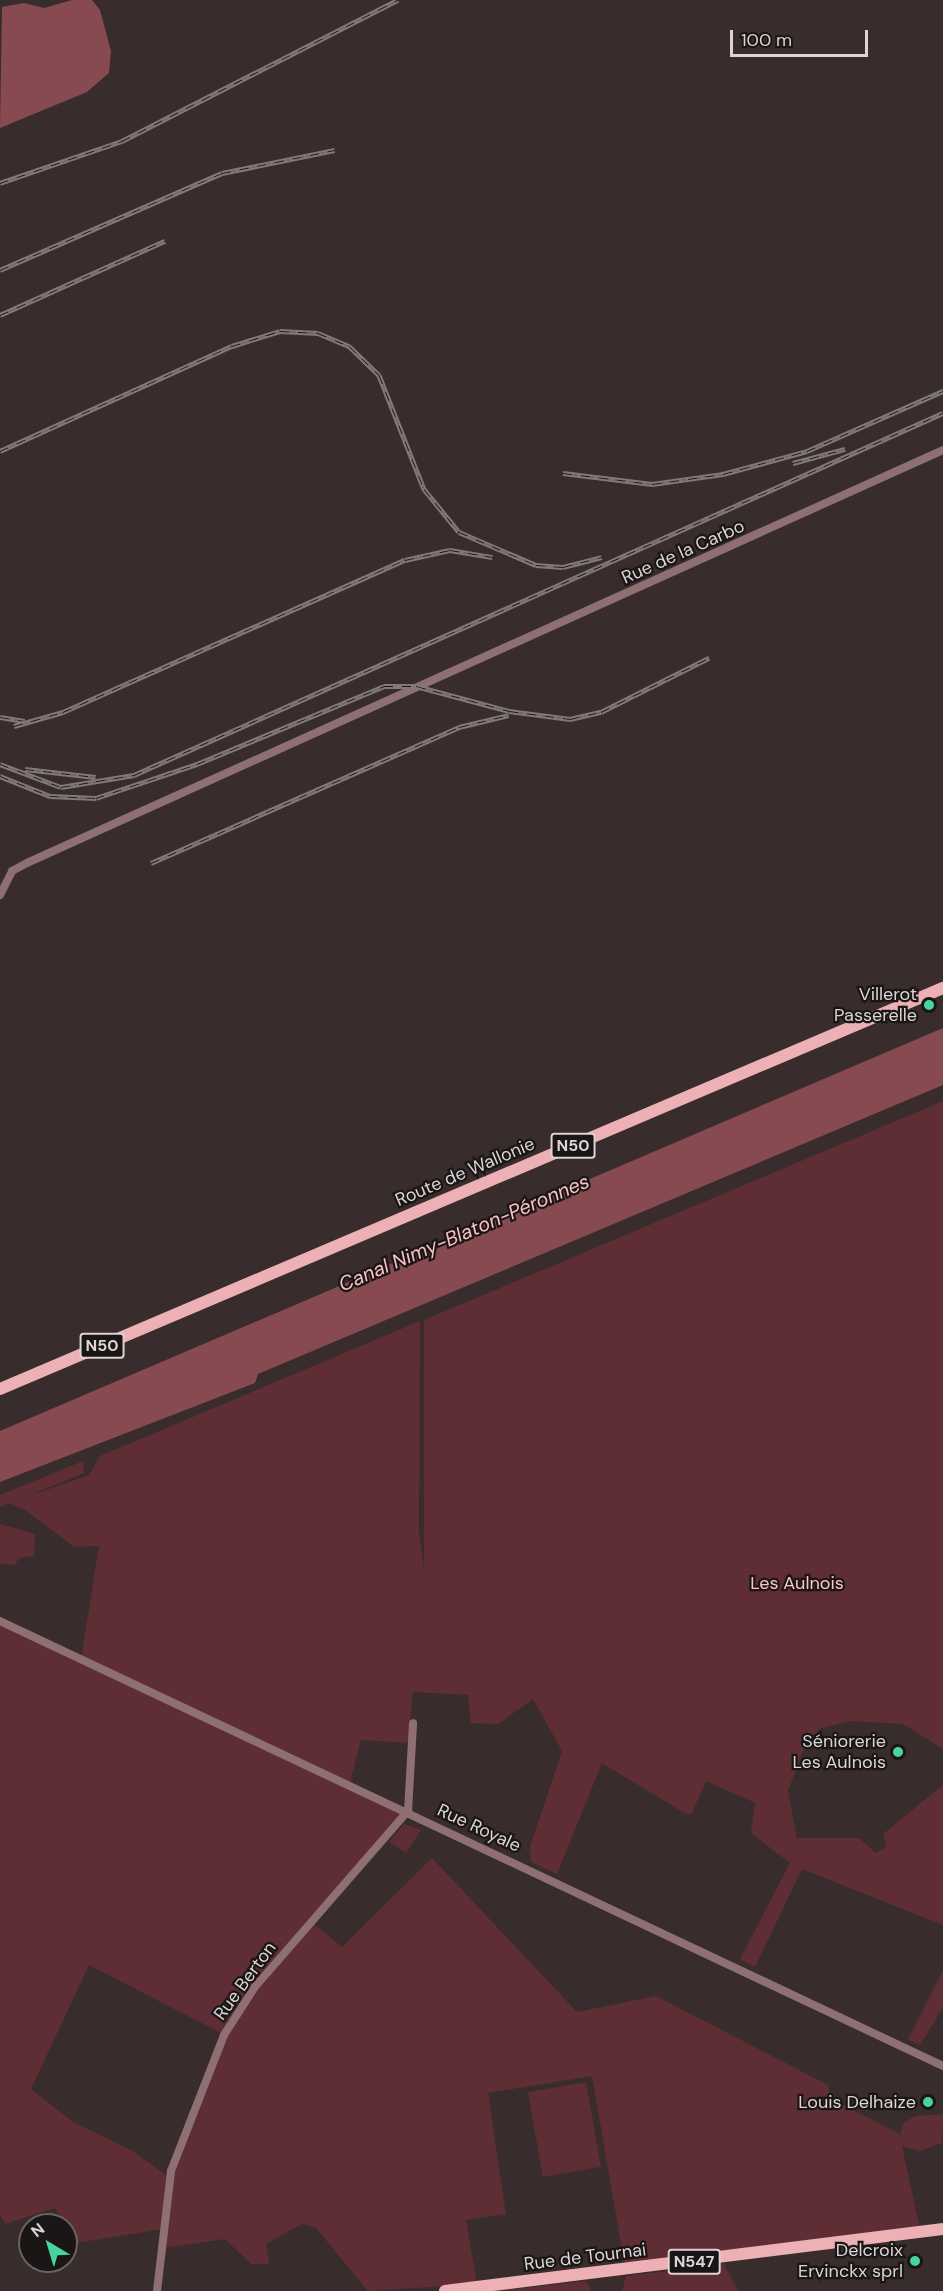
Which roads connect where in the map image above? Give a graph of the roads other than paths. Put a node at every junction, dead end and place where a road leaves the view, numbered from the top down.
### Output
1 (943, 450) edge
2 (0, 894) edge
3 (943, 988) edge
4 (0, 1389) edge
5 (0, 1621) edge
6 (413, 1723) dead end
7 (408, 1811) junction
8 (943, 2066) edge
9 (943, 2229) edge
10 (157, 2291) edge
11 (445, 2291) edge

1 - 2 street, Rue de la Carbo
3 - 4 main road, Route de Wallonie / N50
5 - 7 street, Rue Royale
6 - 7 street
7 - 8 street, Rue Royale
7 - 10 street, Rue Berton
9 - 11 main road, Rue de Tournai / N547

